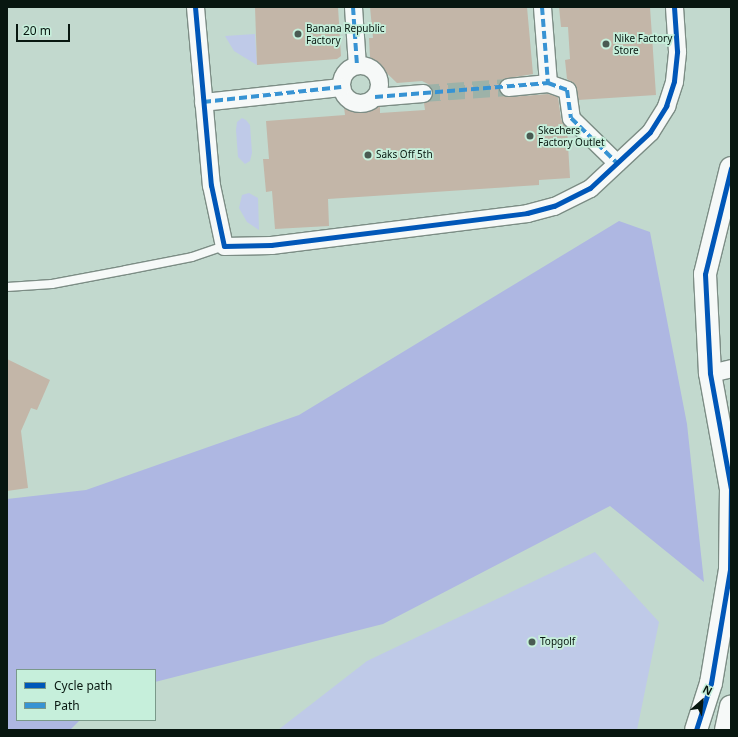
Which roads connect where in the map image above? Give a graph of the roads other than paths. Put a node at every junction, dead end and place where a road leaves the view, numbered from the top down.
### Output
1 (195, 7) edge
2 (353, 7) edge
3 (542, 7) edge
4 (674, 7) edge
5 (357, 65) junction
6 (548, 83) junction
7 (341, 87) junction
8 (508, 87) tunnel mouth
9 (423, 93) tunnel mouth
10 (374, 97) junction
11 (203, 102) junction
12 (617, 163) junction
13 (731, 168) edge
14 (224, 246) junction
15 (7, 287) edge
16 (731, 368) edge
17 (710, 374) junction
18 (731, 707) edge
19 (696, 730) edge
20 (721, 730) edge
21 (726, 730) edge

1 - 11 street
2 - 5 street
3 - 6 street
4 - 12 street
5 - 7 street
5 - 10 street
6 - 8 street
6 - 12 street
7 - 10 street
7 - 11 street
9 - 10 street
11 - 14 street
12 - 14 street
13 - 17 main road
14 - 15 lane
16 - 17 street
17 - 19 main road
18 - 20 main road
18 - 21 main road

